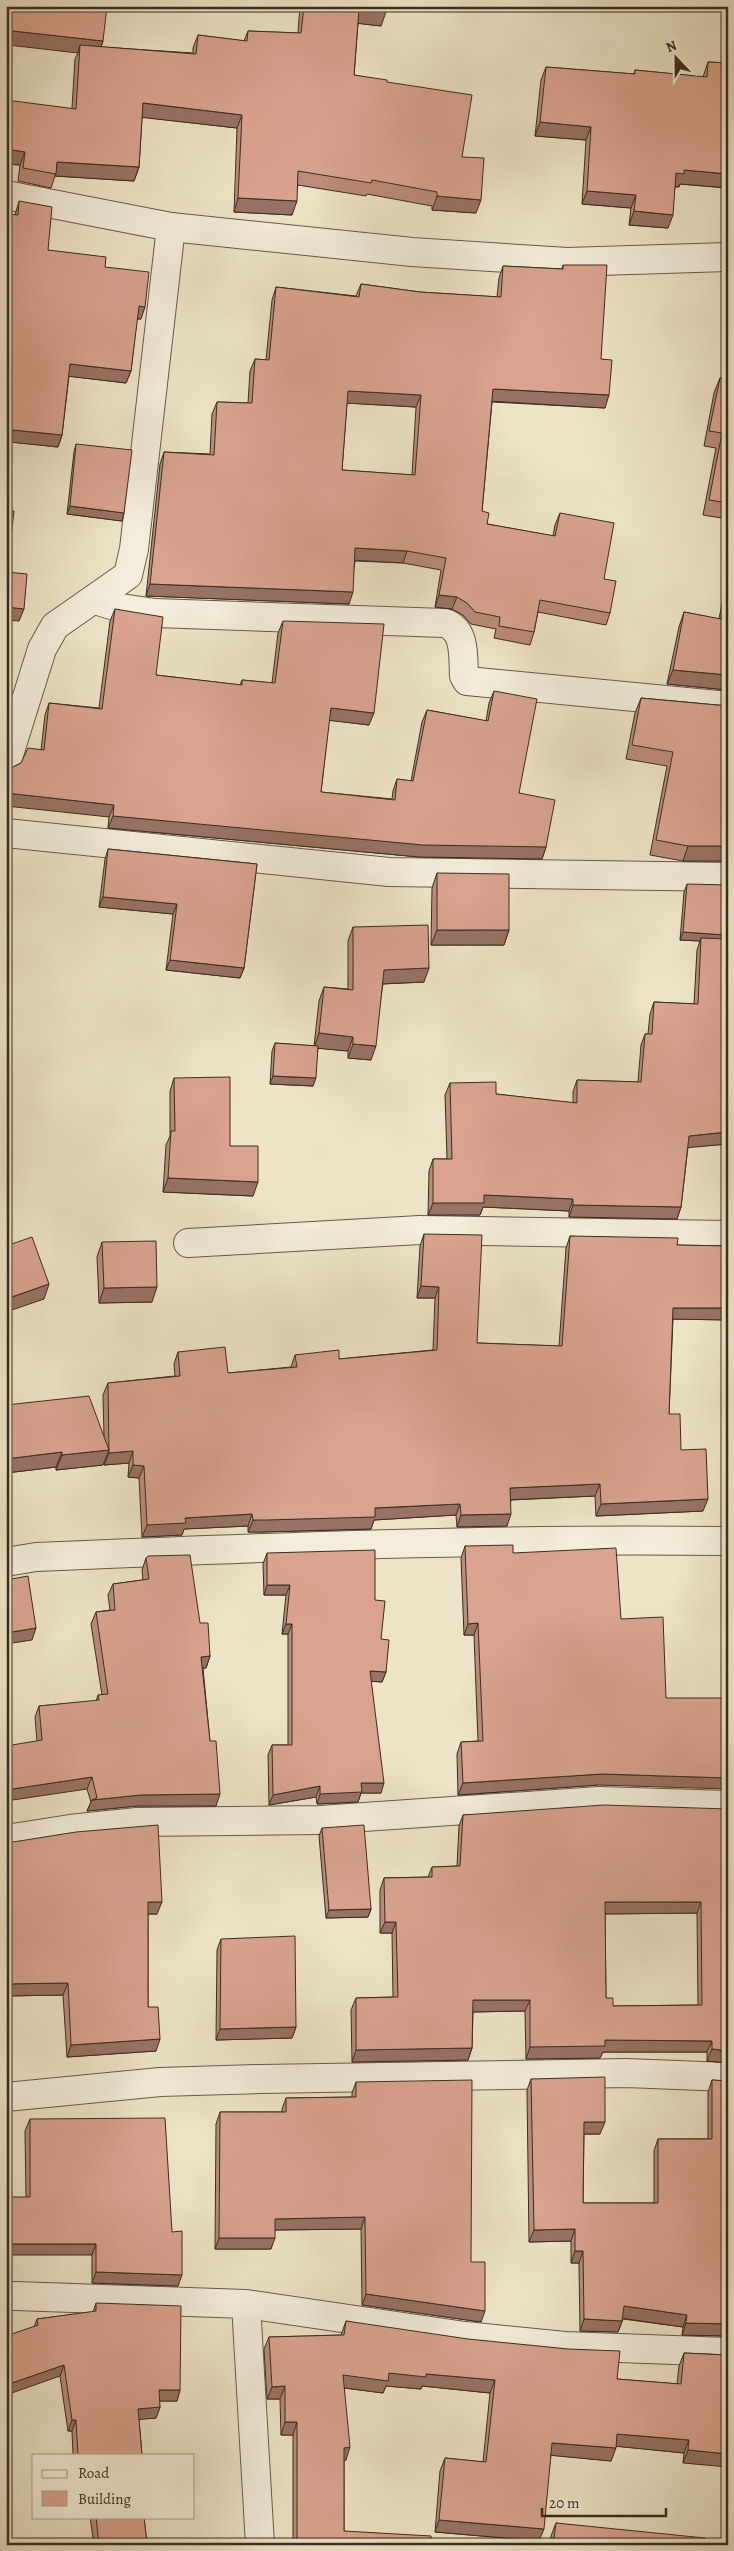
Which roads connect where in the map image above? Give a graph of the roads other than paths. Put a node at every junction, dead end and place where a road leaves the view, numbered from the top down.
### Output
1 (6, 196) edge
2 (171, 227) junction
3 (728, 257) edge
4 (96, 600) junction
5 (728, 706) edge
6 (6, 764) edge
7 (6, 833) edge
8 (728, 877) edge
9 (728, 1235) edge
10 (188, 1243) dead end
11 (728, 1542) edge
12 (6, 1562) edge
13 (728, 1805) edge
14 (6, 1839) edge
15 (728, 2078) edge
16 (6, 2097) edge
17 (15, 2296) dead end
18 (246, 2304) junction
19 (728, 2352) edge
20 (260, 2545) edge

1 - 2 street
2 - 3 street
2 - 4 street
4 - 5 street
4 - 6 street
7 - 8 street
9 - 10 street
11 - 12 street
13 - 14 street
15 - 16 street
17 - 18 street
18 - 19 street
18 - 20 street

